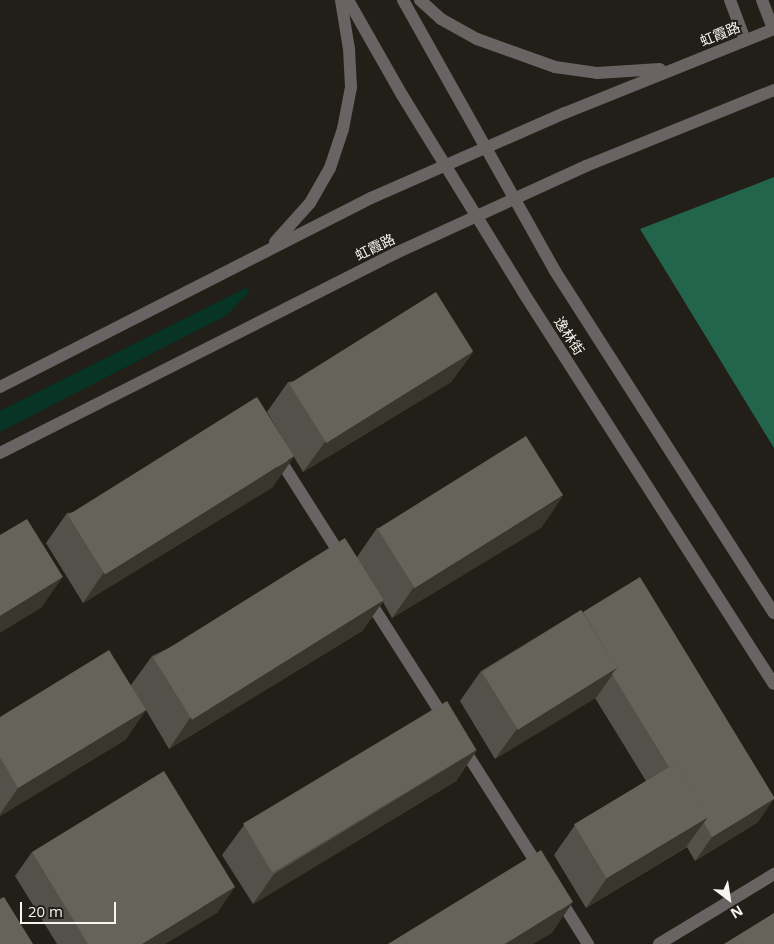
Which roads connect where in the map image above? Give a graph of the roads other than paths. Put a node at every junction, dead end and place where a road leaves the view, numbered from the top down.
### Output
1 (341, 0) edge
2 (348, 0) edge
3 (404, 0) edge
4 (420, 0) edge
5 (730, 0) edge
6 (762, 0) edge
7 (774, 29) edge
8 (745, 40) junction
9 (685, 65) junction
10 (774, 90) edge
11 (486, 147) junction
12 (445, 165) junction
13 (515, 199) junction
14 (476, 216) junction
15 (260, 255) junction
16 (0, 387) edge
17 (270, 445) edge
18 (0, 453) edge
19 (350, 570) edge
20 (360, 586) edge
21 (774, 612) edge
22 (774, 684) edge
23 (774, 874) edge
24 (588, 944) edge
25 (659, 944) edge

1 - 15 street
2 - 12 street, 逸林街
3 - 11 street, 逸林街
4 - 9 street
5 - 8 street
6 - 7 street
7 - 8 street, 虹霞路
8 - 9 street, 虹霞路
9 - 11 street, 虹霞路
10 - 13 street, 虹霞路
11 - 12 street, 虹霞路
11 - 13 street, 逸林街
12 - 14 street, 逸林街
12 - 15 street, 虹霞路
13 - 14 street, 虹霞路
13 - 21 street, 逸林街
14 - 18 street, 虹霞路
14 - 22 street, 逸林街
15 - 16 street, 虹霞路
17 - 19 street
20 - 24 street
23 - 25 street

